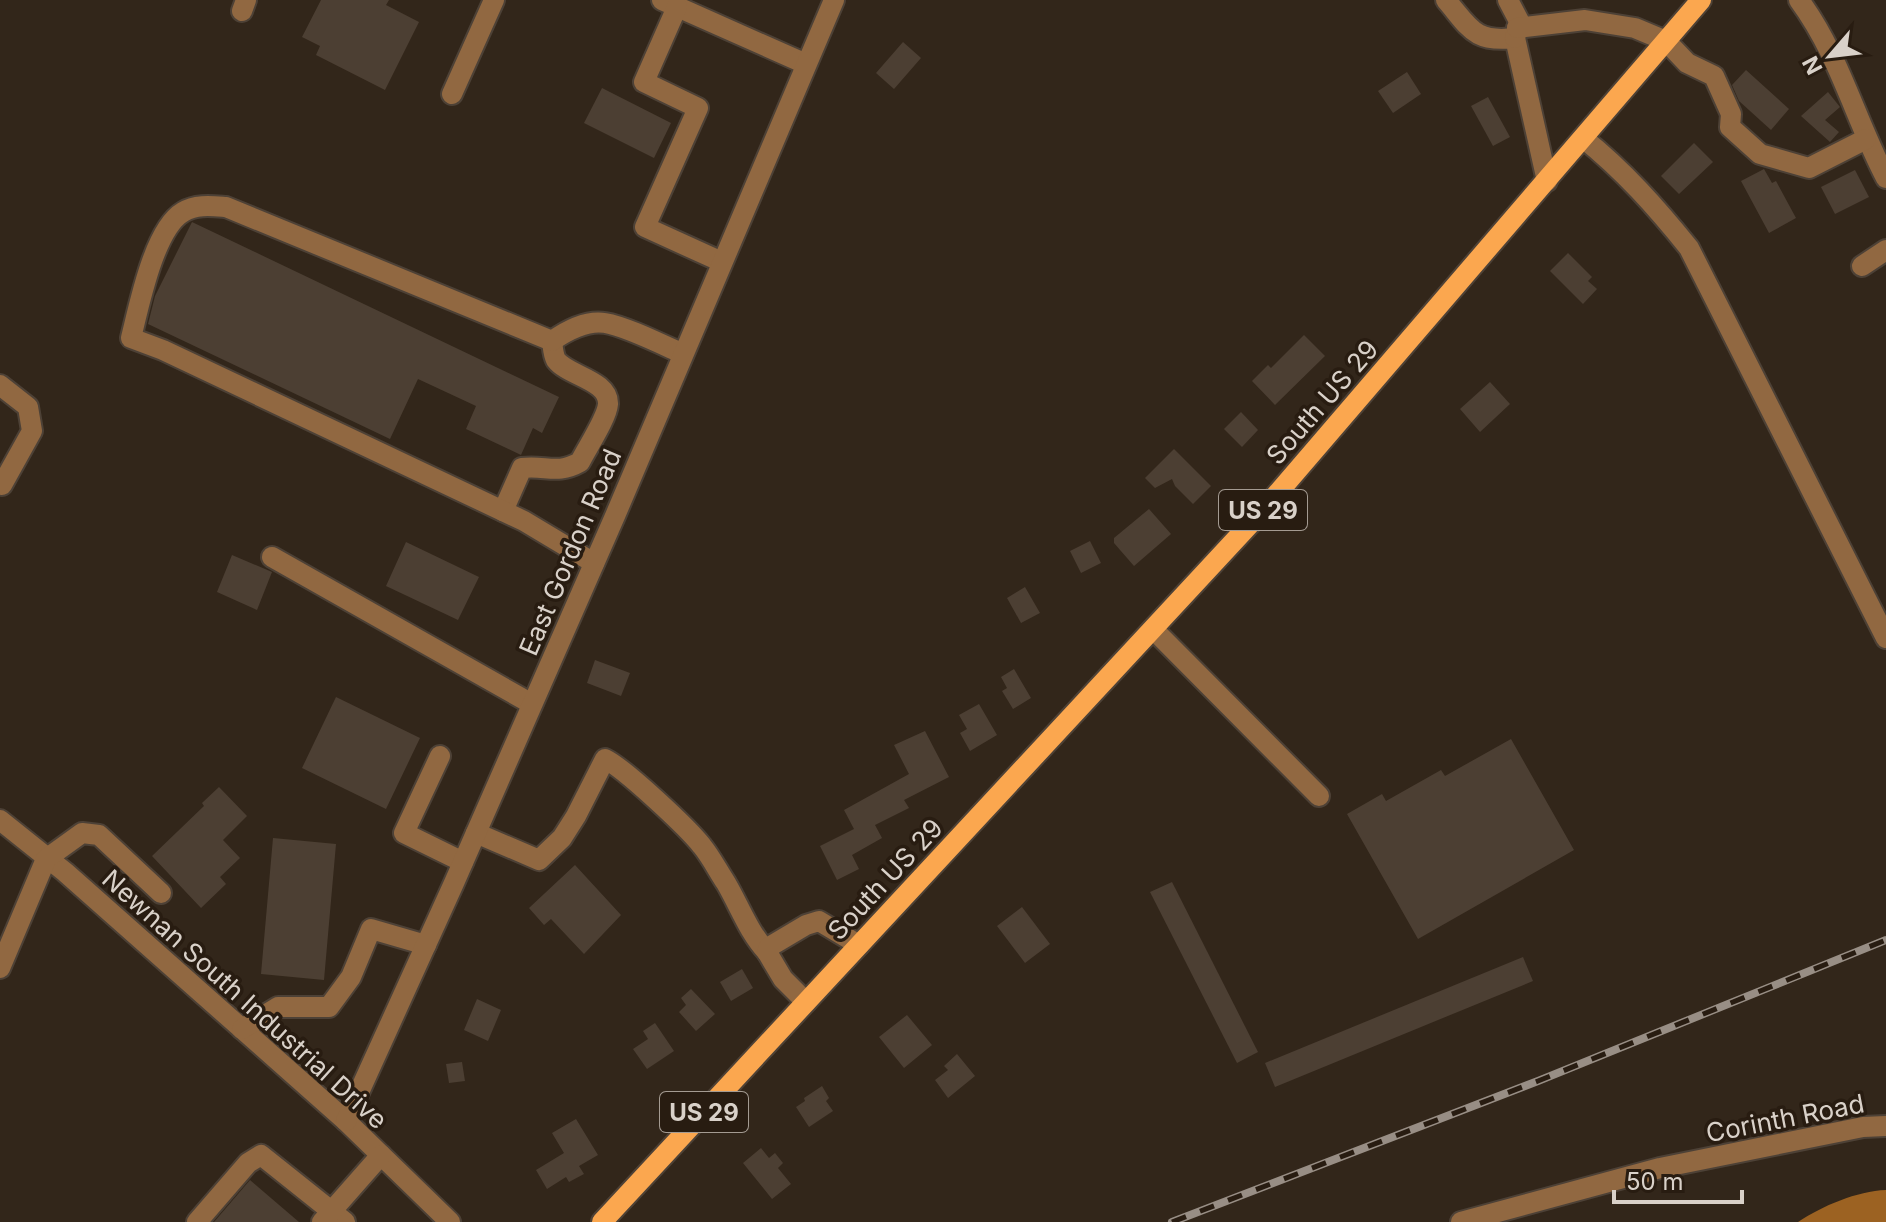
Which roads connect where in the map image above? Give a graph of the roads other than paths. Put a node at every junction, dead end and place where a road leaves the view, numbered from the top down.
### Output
1 (494, 0) edge
2 (834, 0) edge
3 (1446, 0) edge
4 (1508, 0) edge
5 (1701, 0) edge
6 (1799, 0) edge
7 (670, 4) edge
8 (1516, 33) junction
9 (1666, 41) junction
10 (806, 64) junction
11 (452, 94) dead end
12 (1583, 138) junction
13 (1866, 139) junction
14 (1886, 178) edge
15 (1547, 181) junction
16 (1886, 250) edge
17 (722, 262) junction
18 (1862, 266) dead end
19 (552, 341) junction
20 (683, 354) junction
21 (0, 385) edge
22 (2, 485) edge
23 (503, 511) junction
24 (272, 557) dead end
25 (594, 563) junction
26 (1154, 630) junction
27 (1886, 638) edge
28 (532, 704) junction
29 (440, 756) dead end
30 (1319, 796) dead end
31 (0, 820) edge
32 (476, 833) junction
33 (46, 859) junction
34 (463, 862) junction
35 (161, 893) dead end
36 (426, 945) junction
37 (859, 945) junction
38 (767, 952) junction
39 (0, 968) edge
40 (806, 1002) junction
41 (242, 1029) junction
42 (346, 1121) junction
43 (1886, 1126) edge
44 (381, 1155) junction
45 (333, 1218) edge
46 (197, 1222) edge
47 (450, 1222) edge
48 (602, 1222) edge
49 (1461, 1222) edge

1 - 11 street
2 - 10 street, East Gordon Road
3 - 8 street
4 - 8 street
5 - 9 main road, South US 29 / US 29
6 - 13 street
7 - 10 street
7 - 17 street
8 - 9 street
8 - 15 street
9 - 12 main road, South US 29 / US 29
9 - 13 street
10 - 17 street, East Gordon Road
12 - 15 main road, South US 29 / US 29
12 - 27 street
13 - 14 street
15 - 26 main road, South US 29 / US 29
16 - 18 street
17 - 20 street, East Gordon Road
19 - 20 street
19 - 23 street
19 - 23 street
20 - 25 street, East Gordon Road
21 - 22 street
23 - 25 street
24 - 28 street
25 - 28 street, East Gordon Road
26 - 30 street
26 - 37 main road, South US 29 / US 29
28 - 32 street, East Gordon Road
29 - 34 street
31 - 33 street, Newnan South Industrial Drive
32 - 34 street, East Gordon Road
32 - 38 street
33 - 35 street
33 - 39 street
33 - 41 street, Newnan South Industrial Drive
34 - 36 street, East Gordon Road
36 - 41 street
36 - 42 street, East Gordon Road
37 - 38 street
37 - 40 main road, South US 29 / US 29
38 - 40 street
40 - 48 main road, US 29
41 - 42 street, Newnan South Industrial Drive
42 - 44 street, Newnan South Industrial Drive
43 - 49 street, Corinth Road
44 - 45 street
44 - 47 street, Newnan South Industrial Drive
45 - 46 street

